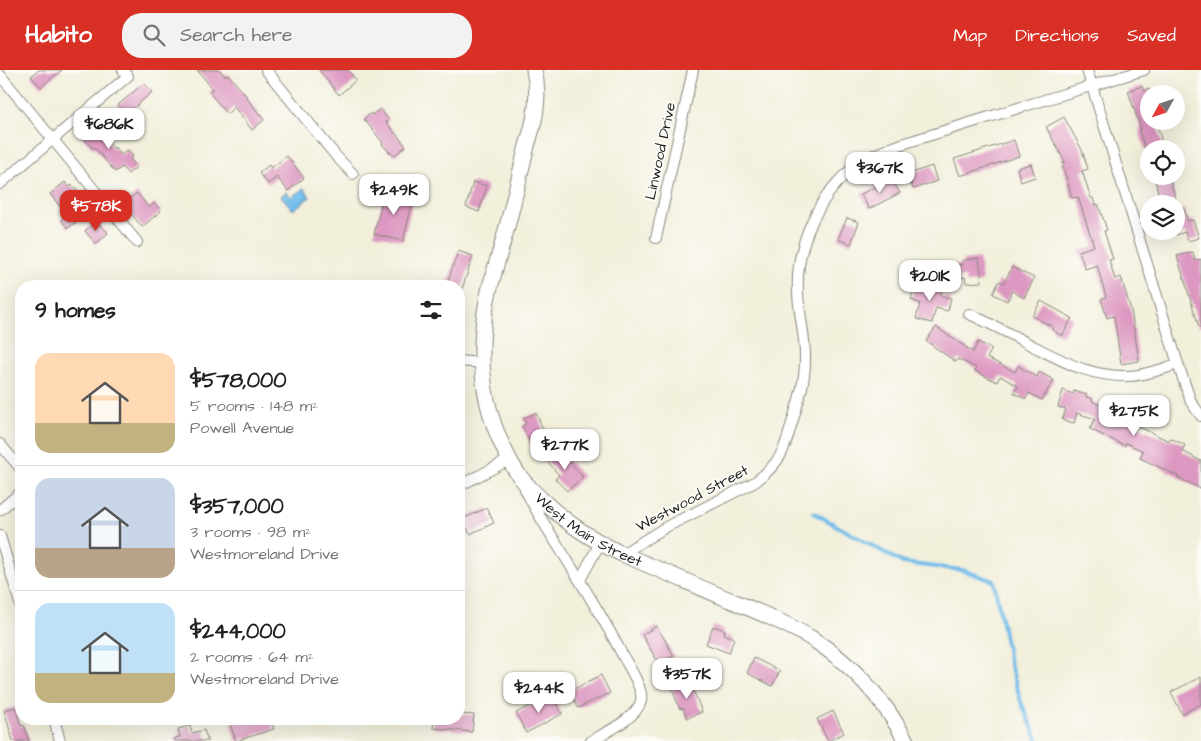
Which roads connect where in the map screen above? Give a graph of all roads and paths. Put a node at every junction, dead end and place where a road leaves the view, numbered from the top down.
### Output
1 (123, 70) edge
2 (266, 70) edge
3 (534, 70) edge
4 (693, 70) edge
5 (1087, 70) edge
6 (1144, 70) edge
7 (0, 75) edge
8 (1091, 85) junction
9 (53, 139) junction
10 (354, 174) dead end
11 (0, 184) edge
12 (656, 238) dead end
13 (137, 242) dead end
14 (969, 314) dead end
15 (465, 362) edge
16 (482, 363) junction
17 (1178, 364) junction
18 (1201, 416) edge
19 (0, 444) edge
20 (509, 460) junction
21 (15, 462) edge
22 (518, 474) junction
23 (465, 483) edge
24 (15, 497) edge
25 (0, 510) edge
26 (0, 536) edge
27 (600, 543) junction
28 (622, 554) junction
29 (580, 580) junction
30 (15, 587) edge
31 (56, 725) edge
32 (60, 741) edge
33 (591, 741) edge
34 (906, 741) edge

1 - 9 street
2 - 10 street
3 - 16 main road, West Main Street
4 - 12 street, Linwood Drive
5 - 8 street
6 - 8 street, Westwood Street
7 - 9 street
8 - 17 street
8 - 28 street, Westwood Street
9 - 11 street
9 - 13 street
14 - 17 street
15 - 16 street
16 - 20 main road, West Main Street
17 - 18 street
19 - 21 street
20 - 22 main road, West Main Street
20 - 23 street
22 - 27 main road, West Main Street
22 - 29 street
24 - 25 street
26 - 30 street
27 - 28 main road, West Main Street
27 - 29 street
28 - 34 main road, West Main Street
29 - 33 street
31 - 32 street

